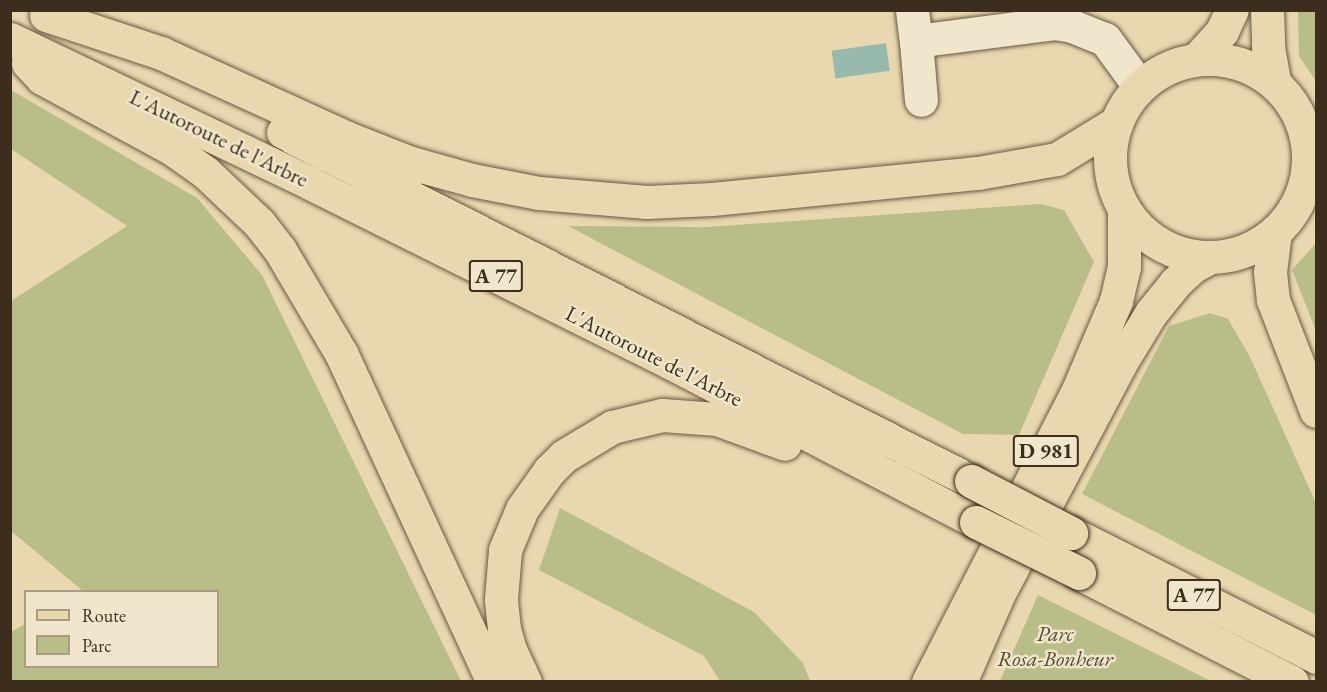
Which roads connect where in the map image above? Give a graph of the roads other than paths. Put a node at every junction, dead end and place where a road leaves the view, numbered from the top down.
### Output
1 (1232, 10) edge
2 (1267, 10) edge
3 (42, 13) edge
4 (914, 26) edge
5 (10, 39) edge
6 (10, 44) edge
7 (1197, 59) junction
8 (1274, 82) junction
9 (1140, 87) junction
10 (921, 100) dead end
11 (1116, 123) junction
12 (1312, 165) edge
13 (1124, 209) junction
14 (1275, 232) junction
15 (1210, 257) junction
16 (1317, 411) edge
17 (976, 522) junction
18 (1317, 657) edge
19 (493, 681) edge
20 (525, 681) edge
21 (928, 681) edge
22 (960, 681) edge
23 (1292, 681) edge

1 - 7 main road
2 - 8 main road
3 - 11 main road
3 - 18 main road, L'Autoroute de l'Arbre / A 77, bridge
4 - 9 street
4 - 10 street
5 - 17 main road, L'Autoroute de l'Arbre / A 77
6 - 19 main road
7 - 8 main road
7 - 9 main road
8 - 12 main road
9 - 11 main road
11 - 13 main road
12 - 14 main road
13 - 15 main road
13 - 21 main road, D 981
14 - 15 main road
14 - 16 main road
15 - 22 main road, D 981
17 - 20 main road
17 - 23 main road, L'Autoroute de l'Arbre / A 77, bridge

